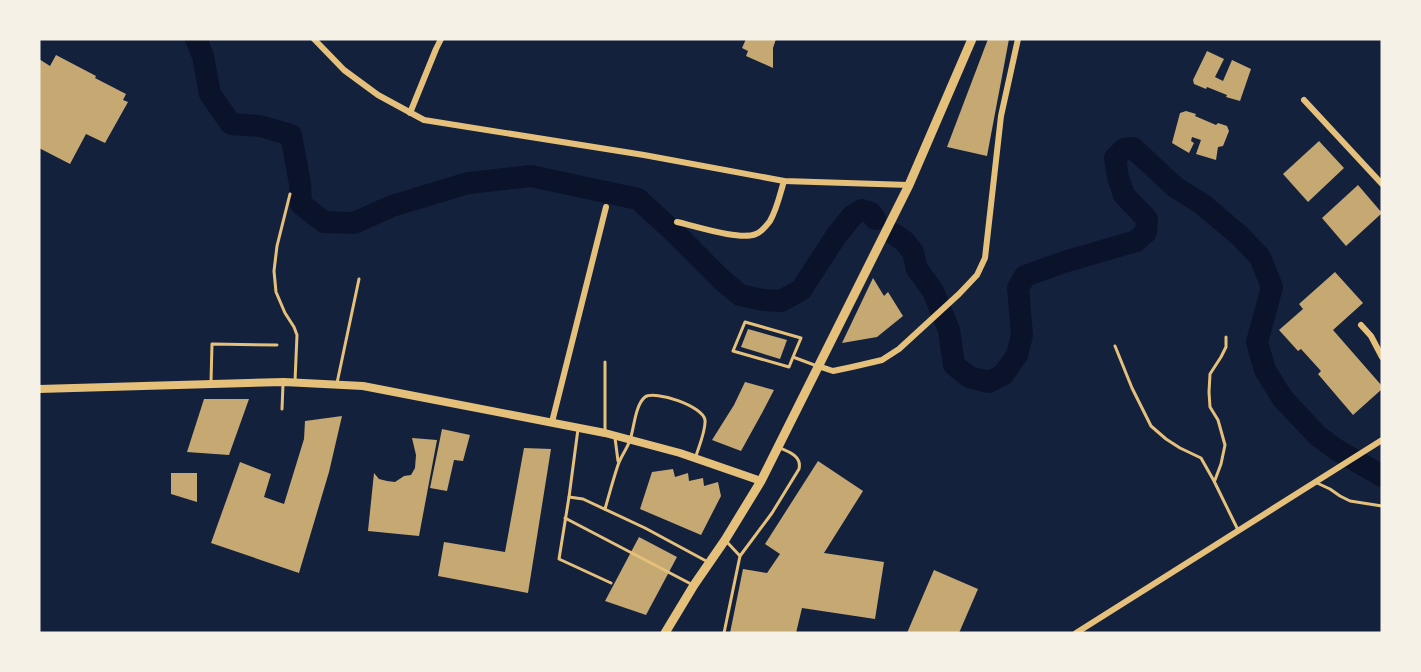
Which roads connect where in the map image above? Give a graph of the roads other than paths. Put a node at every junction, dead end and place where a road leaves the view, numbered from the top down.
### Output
1 (314, 39) edge
2 (441, 39) edge
3 (972, 39) edge
4 (1018, 39) edge
5 (1304, 100) dead end
6 (410, 113) junction
7 (784, 181) junction
8 (1382, 184) edge
9 (909, 185) junction
10 (290, 194) dead end
11 (606, 207) dead end
12 (677, 222) dead end
13 (359, 279) dead end
14 (1361, 325) dead end
15 (1226, 337) dead end
16 (277, 345) dead end
17 (1115, 346) dead end
18 (793, 357) junction
19 (1382, 357) edge
20 (605, 362) dead end
21 (819, 366) junction
22 (284, 382) junction
23 (295, 382) junction
24 (211, 384) junction
25 (336, 385) junction
26 (39, 389) edge
27 (282, 409) dead end
28 (552, 423) junction
29 (578, 428) junction
30 (605, 433) junction
31 (614, 435) junction
32 (630, 439) junction
33 (1382, 440) edge
34 (778, 447) junction
35 (696, 458) junction
36 (619, 463) junction
37 (761, 481) junction
38 (1214, 481) junction
39 (1315, 483) junction
40 (569, 497) junction
41 (1382, 506) edge
42 (605, 509) junction
43 (565, 518) junction
44 (1238, 530) junction
45 (725, 540) junction
46 (740, 555) junction
47 (709, 563) junction
48 (611, 583) dead end
49 (694, 585) junction
50 (664, 633) edge
51 (724, 633) edge
52 (1076, 633) edge

1 - 6 street
2 - 6 street
3 - 9 main road
4 - 21 street
5 - 8 street
6 - 7 street
7 - 9 street
7 - 12 street
9 - 21 main road
10 - 23 lane
11 - 28 street
13 - 25 lane
14 - 19 street
15 - 38 lane
16 - 24 lane
17 - 38 lane
18 - 18 lane
18 - 21 lane
20 - 30 lane
21 - 34 main road
22 - 23 street
22 - 24 street
22 - 27 lane
23 - 25 street
24 - 26 street
25 - 28 street
28 - 29 street
29 - 30 street
29 - 40 lane
30 - 31 street
31 - 32 street
31 - 36 lane
32 - 35 street
32 - 35 lane
32 - 36 lane
33 - 39 street
34 - 37 main road
34 - 46 lane
35 - 37 street
36 - 42 lane
37 - 45 main road
38 - 44 lane
39 - 41 lane
39 - 44 street
40 - 42 lane
40 - 43 lane
42 - 47 lane
43 - 48 lane
43 - 49 lane
44 - 52 street
45 - 46 lane
45 - 47 main road
46 - 51 lane
47 - 49 main road
49 - 50 main road

